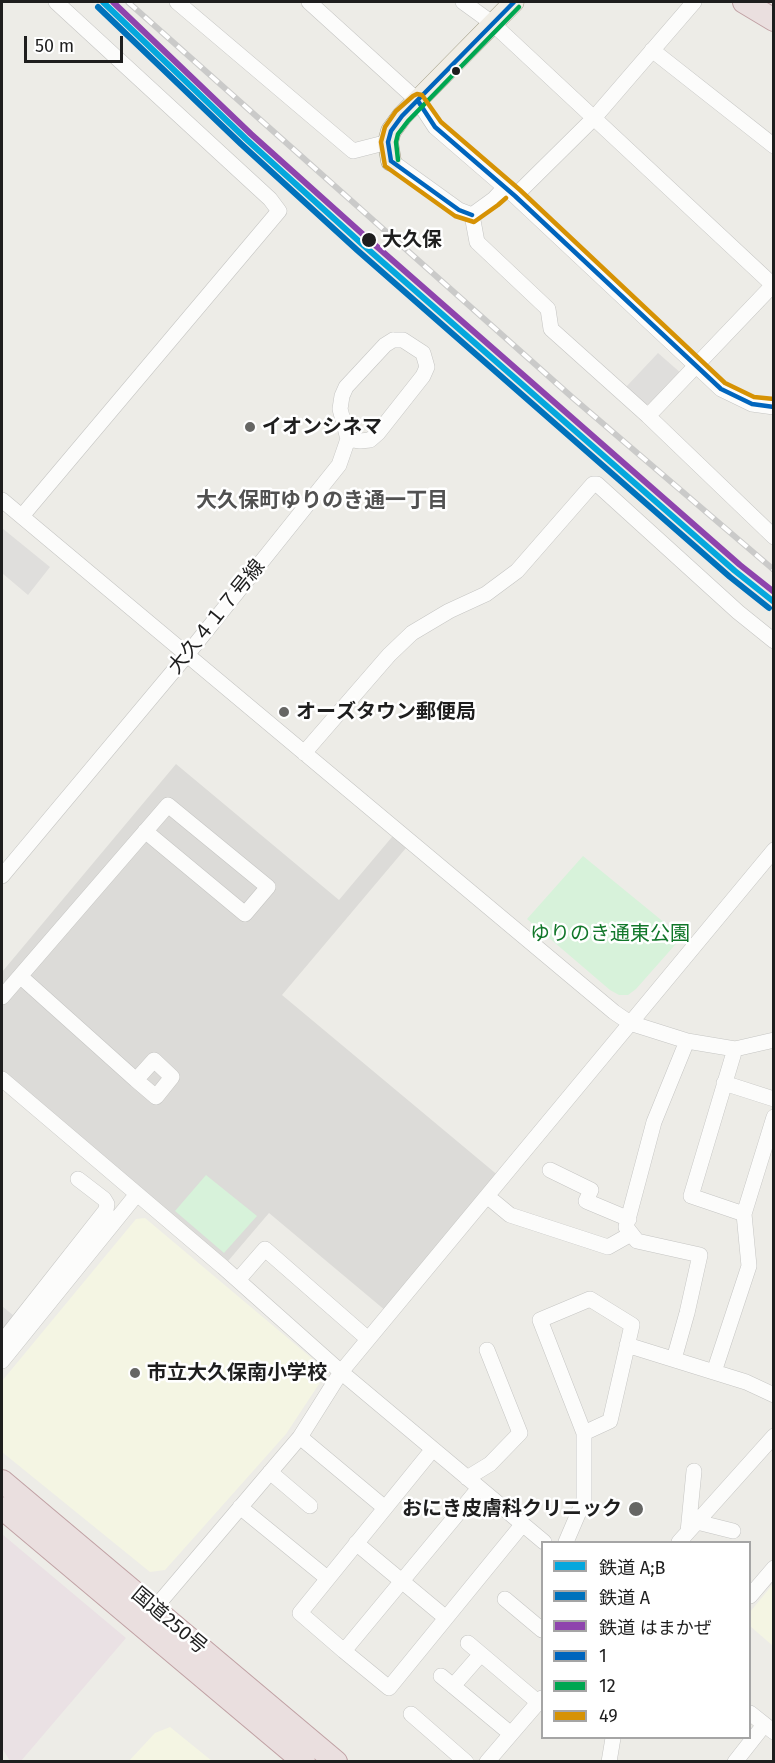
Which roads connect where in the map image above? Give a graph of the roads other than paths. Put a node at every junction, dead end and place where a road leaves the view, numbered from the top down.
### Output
1 (56, 2) edge
2 (177, 2) edge
3 (309, 2) edge
4 (463, 2) edge
5 (514, 2) edge
6 (694, 2) edge
7 (744, 2) edge
8 (774, 20) edge
9 (492, 23) junction
10 (652, 50) junction
11 (418, 100) junction
12 (594, 118) junction
13 (774, 146) edge
14 (389, 151) junction
15 (510, 192) junction
16 (472, 215) junction
17 (773, 285) edge
18 (695, 367) junction
19 (774, 407) edge
20 (648, 416) junction
21 (348, 439) junction
22 (2, 500) edge
23 (22, 516) junction
24 (774, 537) edge
25 (774, 641) edge
26 (186, 656) junction
27 (304, 753) junction
28 (145, 831) junction
29 (774, 850) edge
30 (2, 876) edge
31 (20, 976) junction
32 (2, 997) edge
33 (630, 1023) junction
34 (774, 1040) edge
35 (687, 1041) junction
36 (735, 1049) junction
37 (2, 1079) edge
38 (136, 1080) dead end
39 (724, 1083) junction
40 (774, 1099) edge
41 (774, 1117) edge
42 (550, 1170) dead end
43 (78, 1179) dead end
44 (137, 1194) junction
45 (487, 1196) junction
46 (744, 1214) junction
47 (630, 1226) junction
48 (238, 1280) junction
49 (368, 1339) junction
50 (2, 1342) edge
51 (627, 1345) junction
52 (487, 1350) dead end
53 (674, 1359) junction
54 (2, 1361) edge
55 (341, 1372) junction
56 (714, 1372) junction
57 (774, 1395) edge
58 (584, 1433) junction
59 (774, 1436) edge
60 (300, 1437) junction
61 (433, 1449) junction
62 (694, 1471) dead end
63 (270, 1472) junction
64 (2, 1481) edge
65 (473, 1483) junction
66 (310, 1506) dead end
67 (240, 1507) junction
68 (2, 1508) edge
69 (385, 1508) junction
70 (522, 1525) junction
71 (733, 1531) dead end
72 (688, 1532) edge
73 (543, 1541) edge
74 (566, 1541) edge
75 (356, 1543) junction
76 (774, 1568) edge
77 (327, 1578) junction
78 (402, 1581) junction
79 (751, 1595) edge
80 (505, 1599) dead end
81 (147, 1617) junction
82 (446, 1618) junction
83 (541, 1628) edge
84 (468, 1643) dead end
85 (344, 1651) junction
86 (481, 1654) junction
87 (441, 1676) dead end
88 (453, 1686) junction
89 (541, 1701) edge
90 (411, 1714) dead end
91 (751, 1714) edge
92 (769, 1729) edge
93 (511, 1734) junction
94 (614, 1739) edge
95 (304, 1761) edge
96 (336, 1761) edge
97 (466, 1761) edge
98 (487, 1761) edge
99 (609, 1761) edge
100 (735, 1761) edge

1 - 23 street
2 - 14 street
3 - 11 street
4 - 9 street
5 - 9 main road
6 - 10 street
7 - 8 highway
9 - 11 main road
9 - 12 street
10 - 12 street
10 - 13 street
11 - 14 main road
11 - 15 street
12 - 15 street
12 - 17 street
14 - 16 street
15 - 16 street
15 - 18 street
16 - 20 street
17 - 18 street
18 - 19 street
18 - 20 street
20 - 24 street
21 - 21 street
21 - 26 street, 大久４１７号線
22 - 23 street
23 - 26 street
25 - 27 street
26 - 27 street
26 - 30 street, 大久４１７号線
27 - 33 street
28 - 28 street
28 - 31 street
29 - 33 street
31 - 32 street
31 - 38 street
33 - 35 street
33 - 45 street
34 - 36 street
35 - 36 street
35 - 47 street
36 - 39 street
37 - 44 street
39 - 40 street
39 - 46 street
41 - 46 street
42 - 47 street
43 - 50 street
44 - 48 street
44 - 54 street
45 - 47 street
45 - 49 street
46 - 56 street
47 - 53 street
48 - 49 street
48 - 55 street
49 - 55 street
51 - 53 street
51 - 58 street
51 - 58 street
52 - 65 street
53 - 56 street
55 - 60 street
55 - 61 street
56 - 57 street
58 - 74 street
59 - 72 street
60 - 63 street
60 - 69 street
61 - 65 street
61 - 69 street
62 - 72 street
63 - 66 street
63 - 67 street
64 - 81 highway, 国道250号
65 - 70 street
65 - 78 street
67 - 77 street
67 - 81 street
68 - 81 highway, 国道250号
69 - 75 street
70 - 73 street
70 - 82 street
71 - 72 street
75 - 77 street
75 - 78 street
76 - 79 street
77 - 85 street
78 - 82 street
78 - 85 street
80 - 83 street
81 - 95 highway, 国道250号
81 - 96 highway, 国道250号
82 - 85 street
84 - 86 street
86 - 88 street
86 - 89 street
87 - 88 street
88 - 93 street
89 - 93 street
90 - 97 street
91 - 92 street
92 - 100 street
93 - 98 street
94 - 99 street

